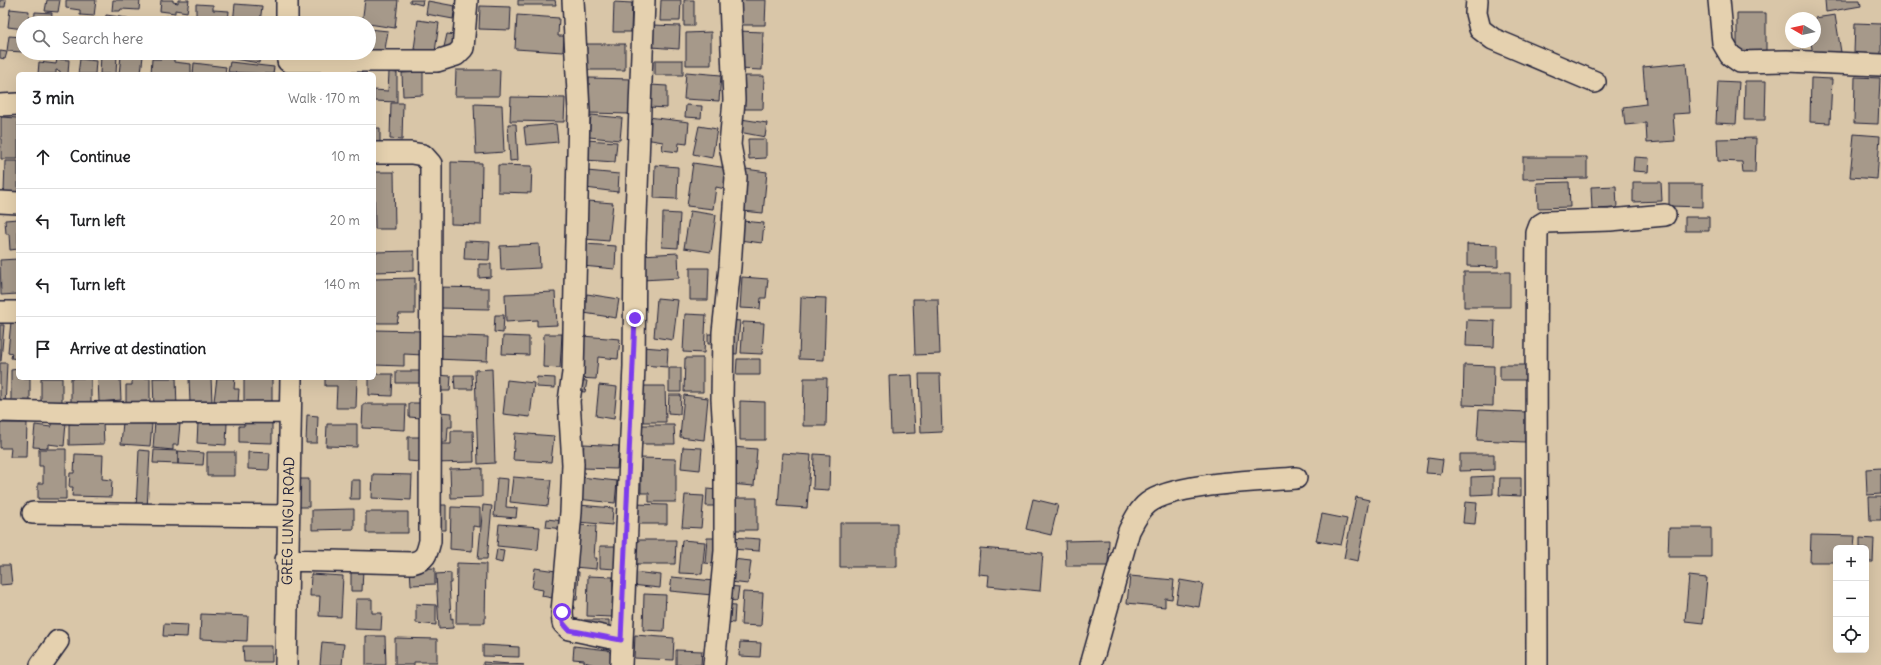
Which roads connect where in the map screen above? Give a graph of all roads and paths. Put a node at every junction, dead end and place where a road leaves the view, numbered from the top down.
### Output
1 (287, 0) edge
2 (467, 0) edge
3 (573, 0) edge
4 (644, 0) edge
5 (730, 0) edge
6 (1477, 0) edge
7 (1719, 0) edge
8 (287, 16) edge
9 (288, 63) edge
10 (1881, 65) edge
11 (1595, 82) dead end
12 (0, 104) edge
13 (16, 104) edge
14 (376, 153) edge
15 (0, 202) edge
16 (16, 203) edge
17 (1665, 215) dead end
18 (0, 312) edge
19 (16, 312) edge
20 (291, 380) edge
21 (0, 411) edge
22 (290, 412) junction
23 (1296, 478) dead end
24 (33, 513) dead end
25 (288, 516) junction
26 (286, 560) junction
27 (58, 640) dead end
28 (621, 640) junction
29 (41, 665) edge
30 (286, 665) edge
31 (621, 665) edge
32 (714, 665) edge
33 (1091, 665) edge
34 (1536, 665) edge

1 - 8 street
2 - 9 street
3 - 28 street
4 - 28 street
5 - 32 street
6 - 11 street
7 - 10 street
12 - 13 street
14 - 26 street
15 - 16 street
17 - 34 street
18 - 19 street
20 - 22 street, GREG LUNGU ROAD
21 - 22 street
22 - 25 street, GREG LUNGU ROAD
23 - 33 street
24 - 25 street
25 - 26 street, GREG LUNGU ROAD
26 - 30 street, GREG LUNGU ROAD
27 - 29 street
28 - 31 street

